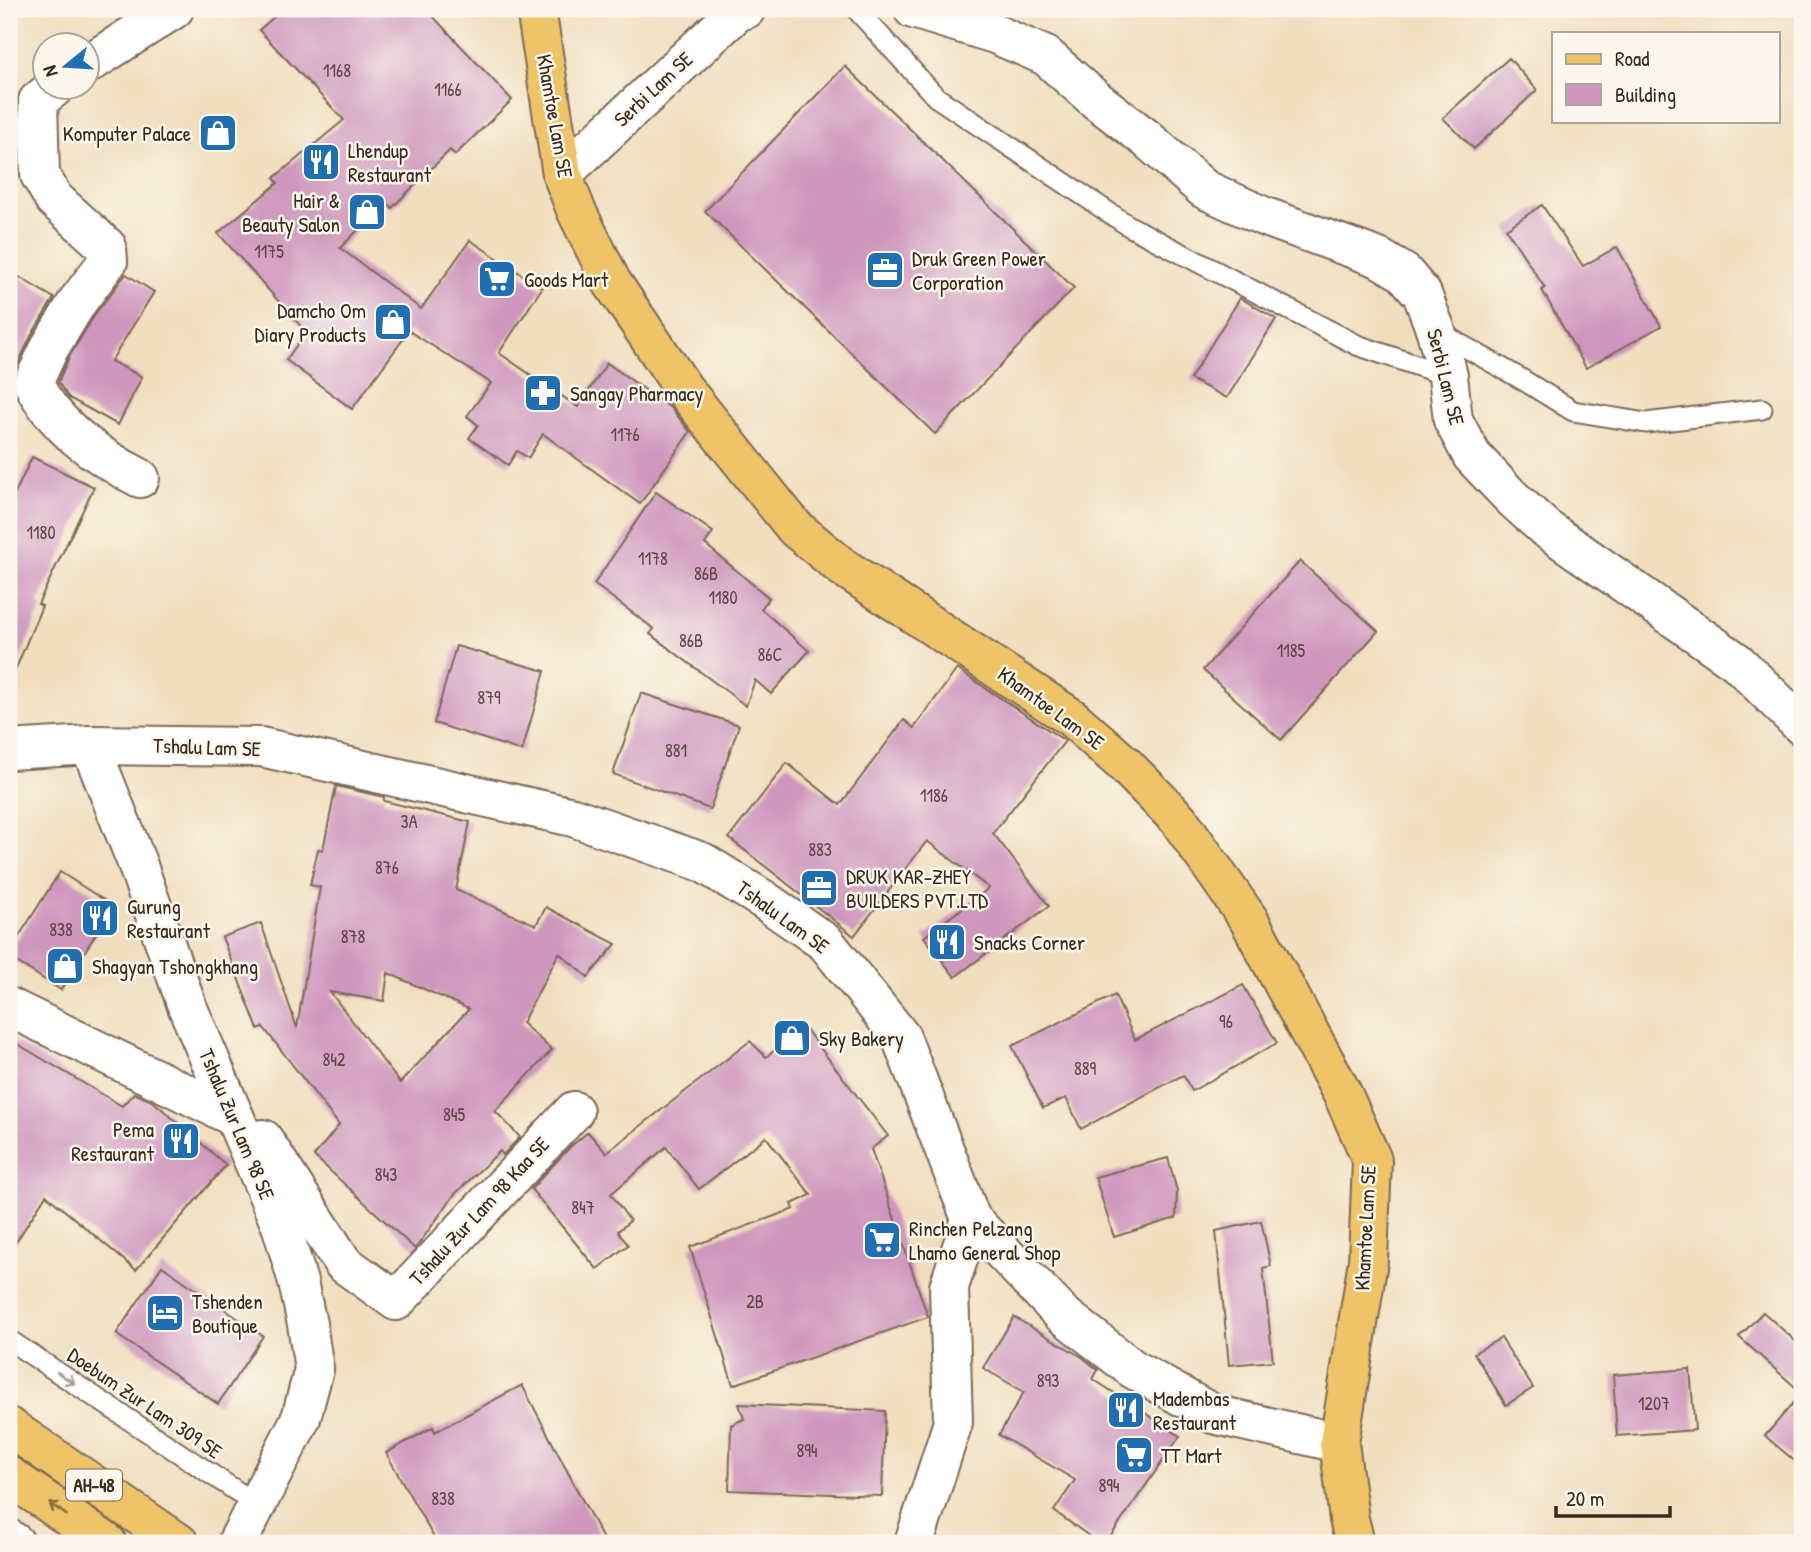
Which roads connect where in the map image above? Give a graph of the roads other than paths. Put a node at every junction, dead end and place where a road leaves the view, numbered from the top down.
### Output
1 (174, 9) edge
2 (746, 9) edge
3 (856, 9) edge
4 (913, 9) edge
5 (531, 11) edge
6 (102, 55) edge
7 (38, 102) edge
8 (562, 173) junction
9 (1436, 331) junction
10 (1448, 376) junction
11 (1762, 409) dead end
12 (139, 478) dead end
13 (1802, 726) edge
14 (90, 745) junction
15 (9, 750) edge
16 (9, 1007) edge
17 (209, 1059) junction
18 (574, 1111) dead end
19 (234, 1117) junction
20 (971, 1219) junction
21 (9, 1340) edge
22 (9, 1427) edge
23 (1339, 1443) junction
24 (9, 1476) edge
25 (256, 1504) junction
26 (9, 1539) edge
27 (15, 1543) edge
28 (107, 1543) edge
29 (179, 1543) edge
30 (237, 1543) edge
31 (914, 1543) edge
32 (1355, 1543) edge

1 - 6 street
2 - 8 street, Serbi Lam SE
3 - 10 lane
4 - 9 street, Serbi Lam SE
5 - 8 main road, Khamtoe Lam SE
7 - 12 street
8 - 23 main road, Khamtoe Lam SE
9 - 10 street, Serbi Lam SE
9 - 11 lane
10 - 13 street, Serbi Lam SE
14 - 15 street, Tshalu Lam SE
14 - 17 street, Tshalu Zur Lam 98 SE
14 - 20 street, Tshalu Lam SE
16 - 19 street
17 - 18 street, Tshalu Zur Lam 98 Kaa SE
17 - 19 street, Tshalu Zur Lam 98 SE
19 - 25 street, Tshalu Zur Lam 98 SE
20 - 23 street, Tshalu Lam SE
20 - 31 street
21 -> 25 lane, Doebum Zur Lam 309 SE
22 - 29 main road, AH-48
23 - 32 main road, Khamtoe Lam SE
28 -> 24 main road, AH-48
25 - 30 street, Tshalu Zur Lam 98 SE
26 - 27 street

